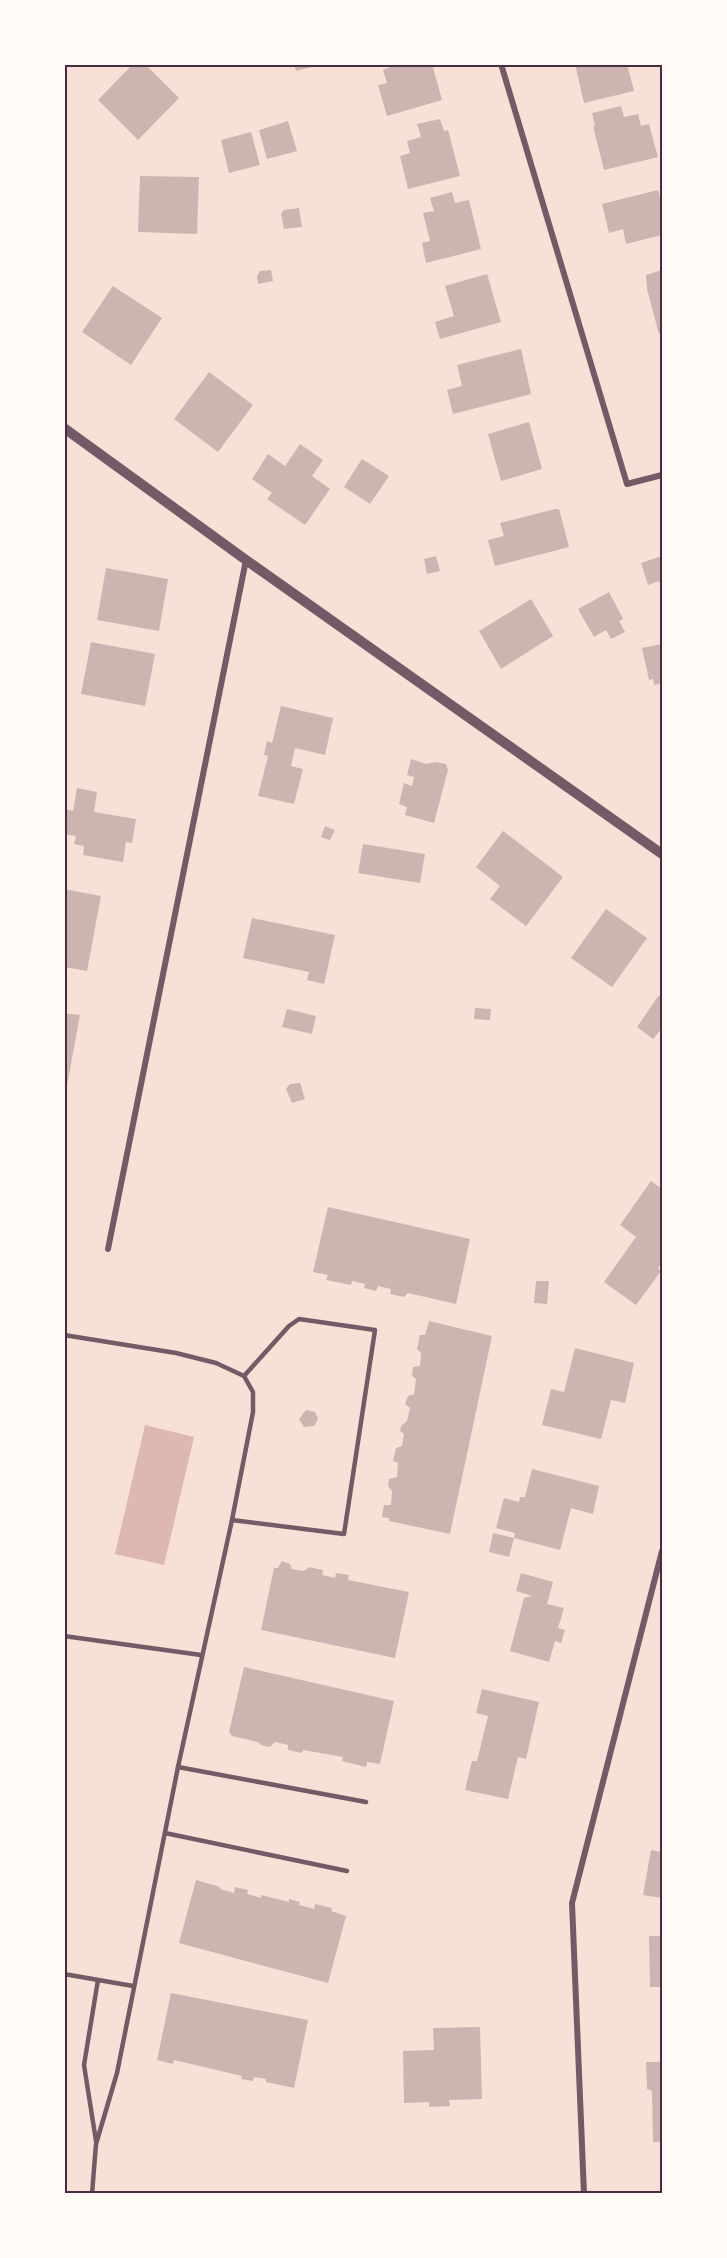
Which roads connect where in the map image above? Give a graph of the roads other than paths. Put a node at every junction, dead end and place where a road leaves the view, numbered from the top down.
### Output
1 (501, 64) edge
2 (64, 428) edge
3 (663, 475) edge
4 (246, 560) junction
5 (663, 854) edge
6 (108, 1249) dead end
7 (64, 1335) edge
8 (244, 1376) junction
9 (232, 1520) junction
10 (663, 1551) edge
11 (64, 1636) edge
12 (201, 1656) junction
13 (178, 1767) junction
14 (366, 1802) dead end
15 (165, 1833) junction
16 (347, 1871) dead end
17 (64, 1974) edge
18 (98, 1980) junction
19 (133, 1986) junction
20 (96, 2144) junction
21 (92, 2193) edge
22 (584, 2193) edge

1 - 3 street
2 - 4 street
4 - 5 street
4 - 6 street
7 - 8 lane
8 - 9 lane
8 - 9 lane
9 - 12 lane
10 - 22 street
11 - 12 lane
12 - 13 lane
13 - 14 lane
13 - 15 lane
15 - 16 lane
15 - 19 lane
17 - 18 lane
18 - 19 lane
18 - 20 lane
19 - 20 lane
20 - 21 lane

